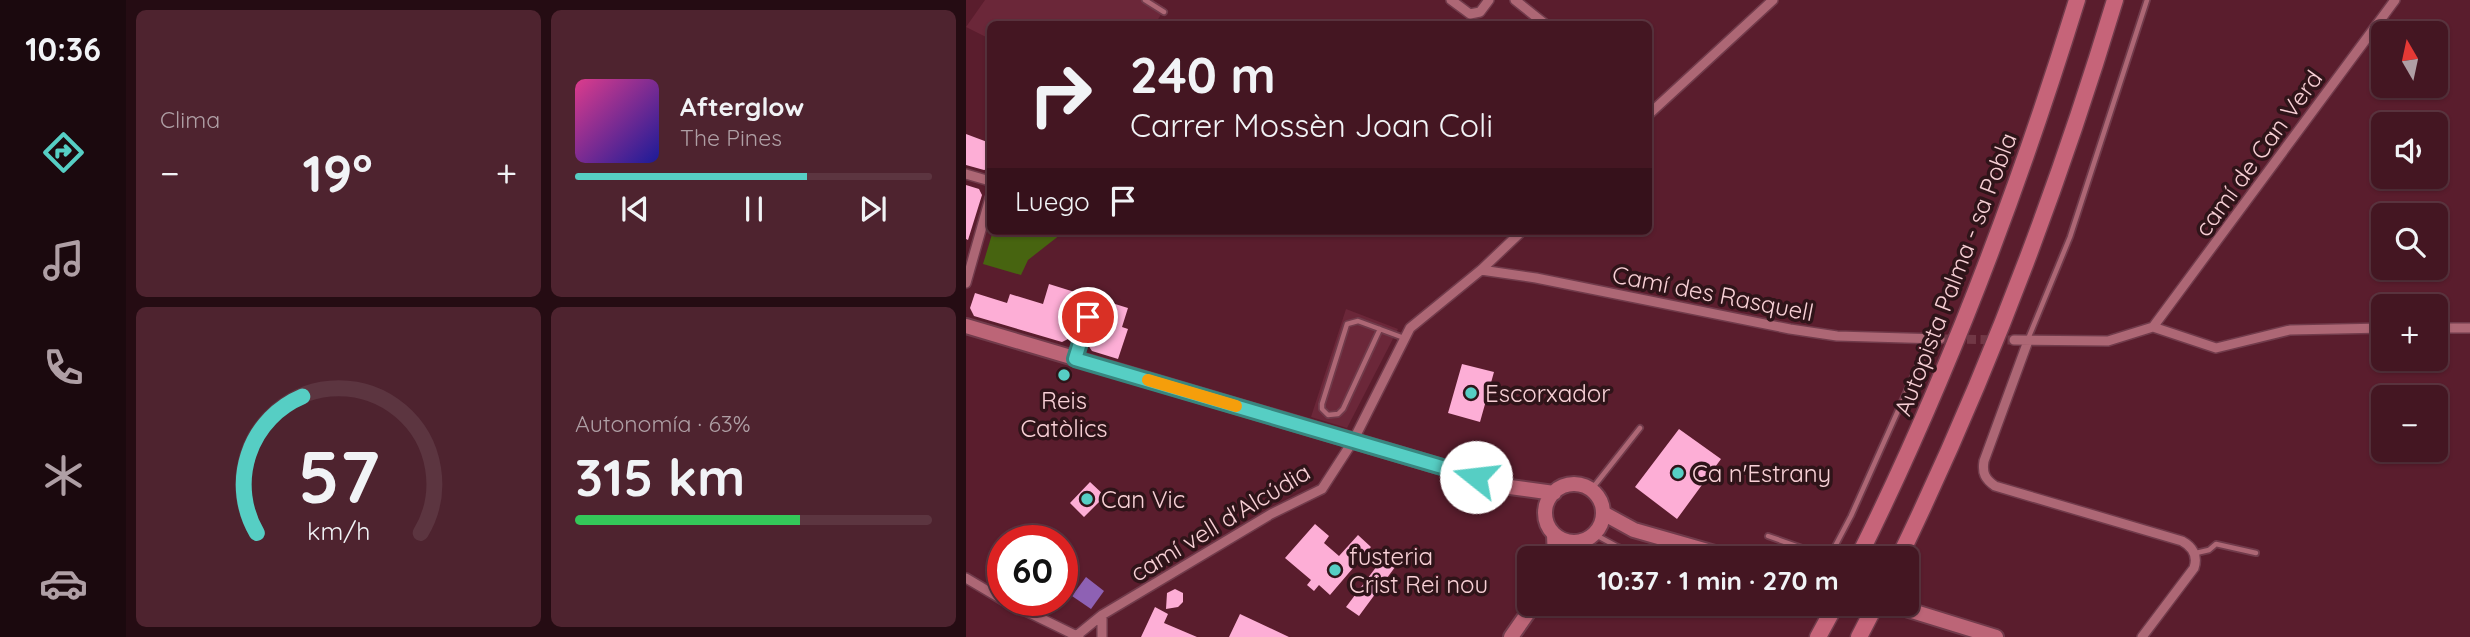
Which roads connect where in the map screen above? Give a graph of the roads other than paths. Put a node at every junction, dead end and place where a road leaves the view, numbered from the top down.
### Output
1 (1145, 0) edge
2 (1451, 0) edge
3 (1489, 0) edge
4 (1515, 0) edge
5 (1773, 0) edge
6 (2077, 0) edge
7 (2115, 0) edge
8 (2147, 0) edge
9 (2395, 0) edge
10 (1164, 12) dead end
11 (1541, 21) edge
12 (1652, 110) edge
13 (966, 174) edge
14 (987, 180) edge
15 (987, 209) edge
16 (1518, 235) edge
17 (1481, 270) junction
18 (966, 283) edge
19 (1094, 297) dead end
20 (966, 326) edge
21 (2153, 327) junction
22 (2371, 328) edge
23 (2448, 328) edge
24 (2470, 328) edge
25 (1380, 329) junction
26 (1404, 338) junction
27 (1930, 338) junction
28 (1940, 339) tunnel mouth
29 (2014, 340) tunnel mouth
30 (2028, 341) junction
31 (1075, 359) junction
32 (1640, 428) dead end
33 (1353, 441) junction
34 (1515, 488) junction
35 (1591, 490) junction
36 (1554, 493) junction
37 (1545, 509) junction
38 (1603, 513) junction
39 (1634, 530) junction
40 (1555, 535) junction
41 (1591, 535) junction
42 (1768, 537) dead end
43 (1555, 546) edge
44 (1580, 546) edge
45 (1616, 546) edge
46 (1690, 546) edge
47 (1864, 546) edge
48 (1905, 546) edge
49 (2195, 553) junction
50 (2256, 553) dead end
51 (966, 578) edge
52 (1919, 613) edge
53 (1102, 615) junction
54 (1526, 616) edge
55 (1829, 616) edge
56 (1870, 616) edge
57 (1077, 637) edge
58 (1102, 637) edge
59 (1511, 637) edge
60 (1818, 637) edge
61 (1859, 637) edge
62 (1996, 637) edge
63 (2142, 637) edge

1 - 10 lane
2 - 3 street
4 - 11 street
5 - 12 street
6 - 47 highway, Autopista Palma - sa Pobla
7 - 48 highway
8 - 30 lane
9 - 21 street, camí de Can Verd
13 - 14 street
15 - 18 street
16 - 17 street, camí vell d'Alcúdia
17 - 26 street, camí vell d'Alcúdia
17 - 27 street, Camí des Rasquell
19 - 31 street
20 - 31 main road
21 - 22 street
21 - 30 street
23 - 24 street
25 - 25 lane
25 - 26 lane
26 - 33 street, camí vell d'Alcúdia
27 - 28 street, Camí des Rasquell
27 - 42 lane
29 - 30 street
30 - 49 street
31 - 33 main road
32 - 35 lane
33 - 34 main road
33 - 53 street, camí vell d'Alcúdia
34 - 36 main road
34 - 37 main road
35 - 36 main road
35 - 38 main road
36 - 37 main road
37 - 40 main road
38 - 39 main road
38 - 41 main road
39 - 41 main road
39 - 46 main road
40 - 41 main road
40 - 43 main road
41 - 44 main road
41 - 45 lane
49 - 50 lane
49 - 63 street
51 - 57 street
52 - 62 main road
53 - 57 street, camí vell d'Alcúdia
53 - 58 street
54 - 59 main road
55 - 60 highway
56 - 61 highway

